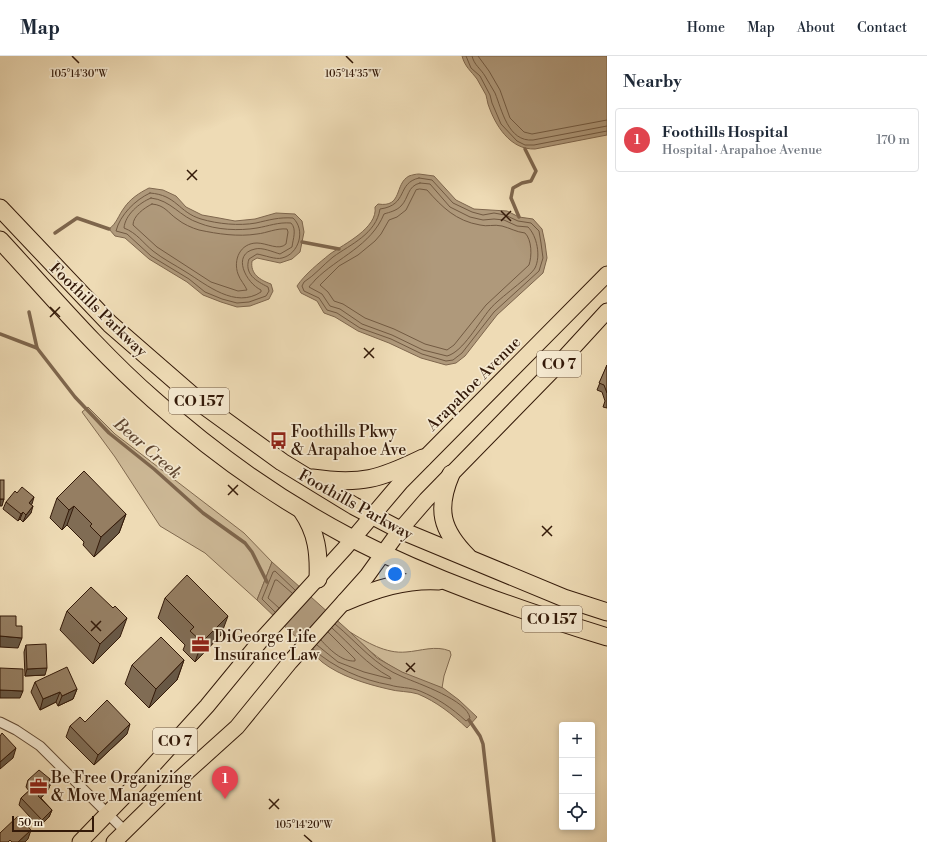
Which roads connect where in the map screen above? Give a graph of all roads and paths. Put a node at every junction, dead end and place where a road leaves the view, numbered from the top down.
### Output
1 (0, 208) edge
2 (0, 240) edge
3 (607, 274) edge
4 (607, 310) edge
5 (423, 458) junction
6 (451, 474) junction
7 (306, 478) junction
8 (301, 510) junction
9 (372, 515) junction
10 (400, 530) junction
11 (353, 538) junction
12 (384, 553) junction
13 (471, 560) junction
14 (318, 579) junction
15 (447, 581) junction
16 (345, 602) junction
17 (607, 612) edge
18 (600, 635) edge
19 (0, 722) edge
20 (108, 814) junction
21 (125, 831) junction
22 (80, 842) edge
23 (114, 842) edge

1 - 7 highway, Foothills Parkway / CO 157
2 - 8 highway, Foothills Parkway / CO 157
3 - 5 main road, Arapahoe Avenue / CO 7
4 - 6 main road, CO 7
5 - 7 highway
5 - 9 main road, Arapahoe Avenue / CO 7
6 - 10 main road, CO 7
6 - 13 highway
7 - 9 highway, Foothills Parkway / CO 157
8 - 11 highway, Foothills Parkway / CO 157
8 - 14 highway
9 - 10 highway, Foothills Parkway / CO 157
9 - 11 main road, Arapahoe Avenue / CO 7
10 - 12 main road, CO 7
10 - 13 highway, Foothills Parkway / CO 157
11 - 12 highway, Foothills Parkway / CO 157
11 - 14 main road, Arapahoe Avenue / CO 7
12 - 15 highway, Foothills Parkway / CO 157
12 - 16 main road, CO 7
13 - 17 highway, Foothills Parkway / CO 157
14 - 20 main road, Arapahoe Avenue / CO 7
15 - 16 highway
15 - 18 highway, Foothills Parkway / CO 157
16 - 21 main road, CO 7
19 - 20 street
20 - 21 street
20 - 22 main road, Arapahoe Avenue / CO 7
21 - 23 main road, CO 7

